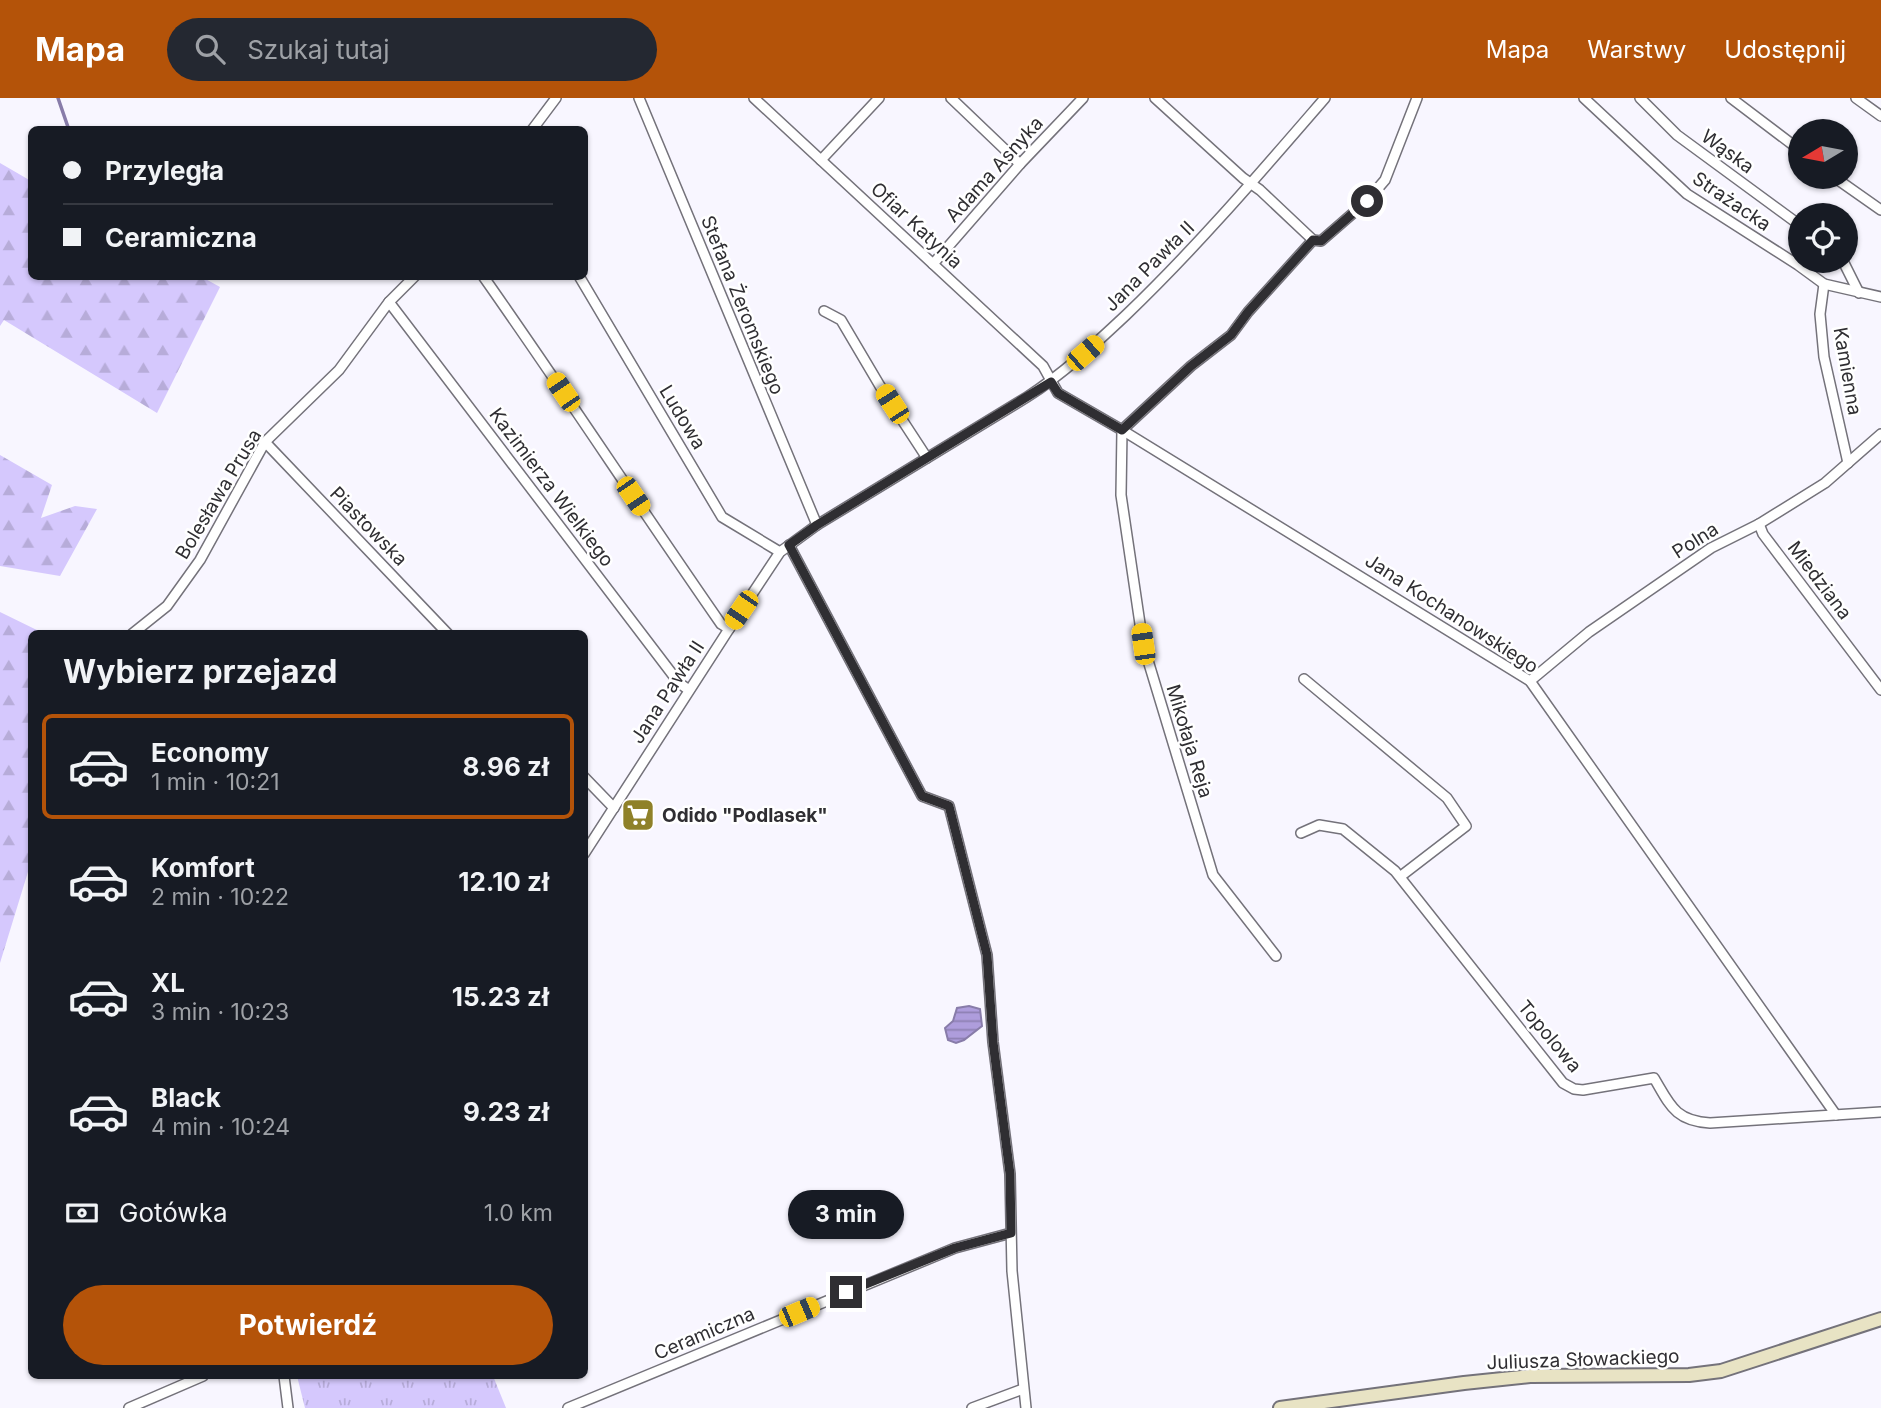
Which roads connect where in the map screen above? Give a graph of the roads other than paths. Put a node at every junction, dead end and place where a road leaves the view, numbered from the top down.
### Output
1 (556, 98) edge
2 (639, 98) edge
3 (754, 98) edge
4 (879, 98) edge
5 (951, 98) edge
6 (1083, 98) edge
7 (1155, 98) edge
8 (1325, 98) edge
9 (1417, 98) edge
10 (1584, 98) edge
11 (1640, 98) edge
12 (1731, 98) edge
13 (1856, 98) edge
14 (1881, 116) edge
15 (535, 126) edge
16 (1788, 141) edge
17 (821, 160) junction
18 (1020, 164) junction
19 (1251, 184) junction
20 (1851, 189) edge
21 (1881, 210) edge
22 (1788, 216) edge
23 (1313, 240) junction
24 (933, 264) junction
25 (1849, 273) edge
26 (411, 280) edge
27 (486, 280) edge
28 (581, 280) edge
29 (1824, 284) junction
30 (1859, 293) junction
31 (1881, 297) edge
32 (389, 302) junction
33 (824, 311) dead end
34 (1051, 382) junction
35 (1122, 430) junction
36 (1881, 434) edge
37 (265, 442) junction
38 (927, 458) junction
39 (1848, 463) junction
40 (1759, 524) junction
41 (817, 525) junction
42 (789, 545) junction
43 (780, 552) junction
44 (729, 629) junction
45 (137, 630) edge
46 (444, 630) edge
47 (1304, 680) dead end
48 (1530, 681) junction
49 (689, 690) junction
50 (1881, 690) edge
51 (588, 781) edge
52 (614, 808) junction
53 (1301, 833) dead end
54 (588, 848) edge
55 (1401, 876) junction
56 (1276, 956) dead end
57 (1881, 1112) edge
58 (1836, 1115) junction
59 (1011, 1233) junction
60 (1881, 1319) edge
61 (196, 1379) edge
62 (284, 1379) edge
63 (1023, 1389) junction
64 (592, 1404) edge
65 (130, 1408) edge
66 (288, 1408) edge
67 (568, 1408) edge
68 (972, 1408) edge
69 (1026, 1408) edge
70 (1280, 1408) edge

1 - 15 street
2 - 41 street, Stefana Żeromskiego
3 - 17 street, Ofiar Katynia
4 - 17 street
5 - 18 street
6 - 18 street, Adama Asnyka
7 - 19 street
8 - 19 street, Jana Pawła II
9 - 23 street
10 - 29 street, Strażacka
11 - 22 street, Wąska
12 - 16 street
13 - 14 street
17 - 24 street, Ofiar Katynia
18 - 24 street, Adama Asnyka
19 - 23 street
19 - 34 street, Jana Pawła II
20 - 21 street
23 - 35 street
24 - 34 street, Ofiar Katynia
25 - 30 street
26 - 32 street, Bolesława Prusa
27 - 44 street
28 - 43 street, Ludowa
29 - 30 street, Strażacka
29 - 39 street, Kamienna
30 - 31 street, Strażacka
32 - 37 street, Bolesława Prusa
32 - 49 street, Kazimierza Wielkiego
33 - 38 street
34 - 35 street, Jana Kochanowskiego
34 - 38 street, Jana Pawła II
35 - 48 street, Jana Kochanowskiego
35 - 56 street, Mikołaja Reja
36 - 39 street, Polna
37 - 45 street, Bolesława Prusa
37 - 46 street, Piastowska
38 - 41 street, Jana Pawła II
39 - 40 street, Polna
40 - 48 street, Polna
40 - 50 street, Miedziana
41 - 42 street, Jana Pawła II
42 - 43 street, Jana Pawła II
42 - 59 street
43 - 44 street, Jana Pawła II
44 - 49 street, Jana Pawła II
47 - 55 street
48 - 58 street, Jana Kochanowskiego
49 - 52 street, Jana Pawła II
51 - 52 street
52 - 54 street, Jana Pawła II
53 - 55 street, Topolowa
55 - 58 street, Topolowa
57 - 58 street, Topolowa
59 - 63 street
59 - 64 street, Ceramiczna
60 - 70 street, Juliusza Słowackiego
61 - 65 street
62 - 66 street
63 - 68 street
63 - 69 street
64 - 67 street, Ceramiczna

